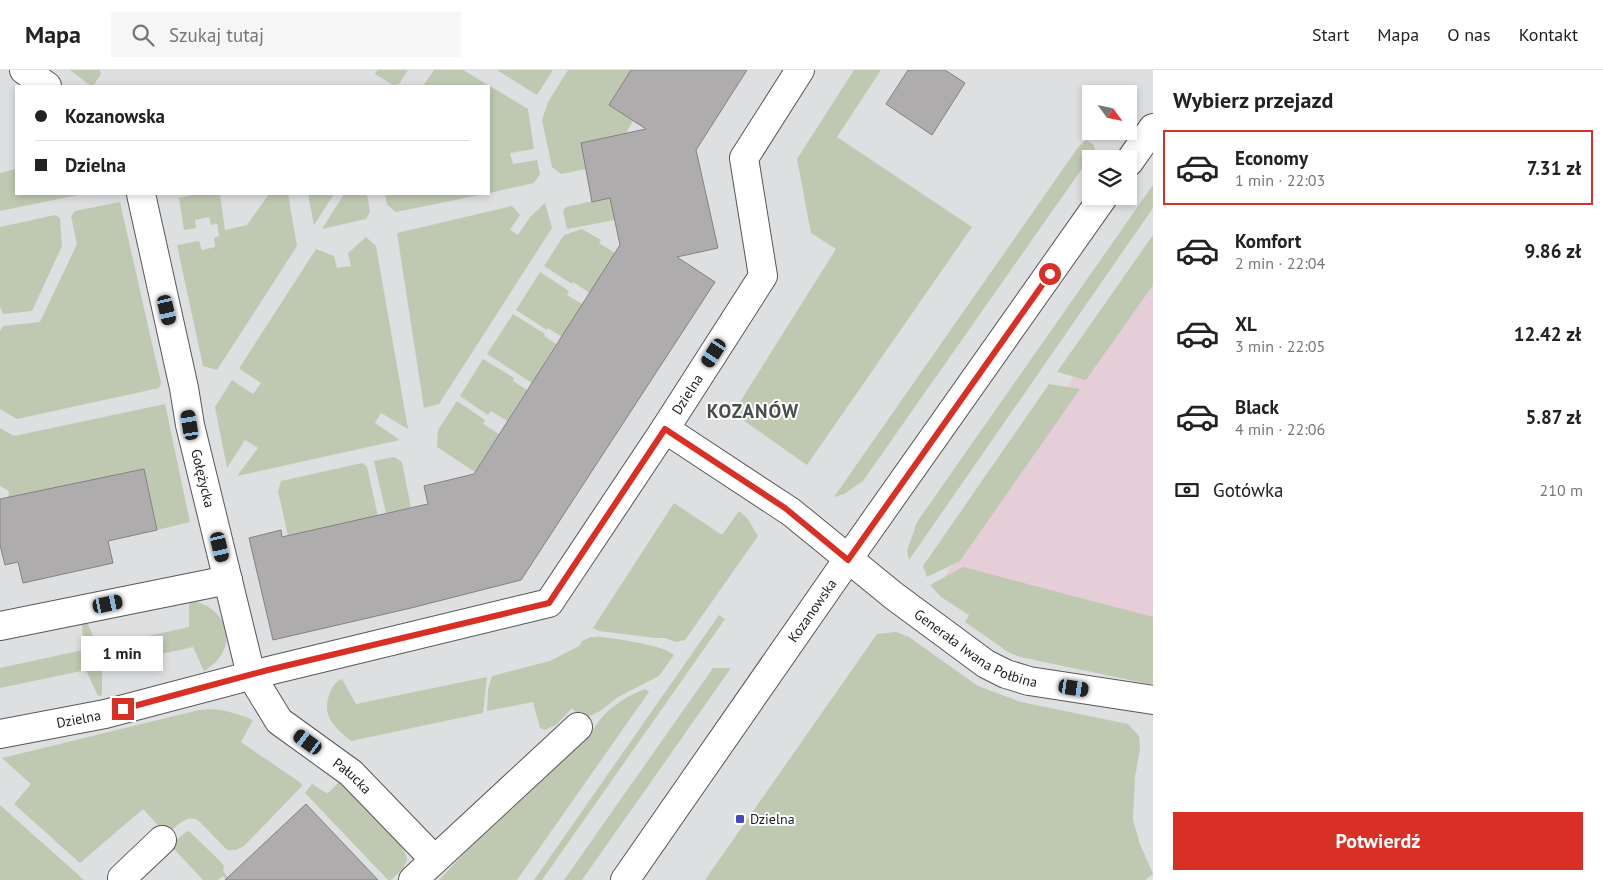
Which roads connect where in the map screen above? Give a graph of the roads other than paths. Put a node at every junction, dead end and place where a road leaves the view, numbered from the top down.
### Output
1 (24, 70) edge
2 (800, 70) edge
3 (46, 85) edge
4 (1153, 128) edge
5 (1137, 151) edge
6 (141, 195) edge
7 (1098, 205) edge
8 (665, 429) junction
9 (848, 560) junction
10 (228, 580) junction
11 (0, 626) edge
12 (252, 675) junction
13 (1153, 700) edge
14 (578, 727) dead end
15 (0, 734) edge
16 (162, 840) dead end
17 (434, 859) junction
18 (124, 880) edge
19 (414, 880) edge
20 (625, 880) edge

1 - 3 street
2 - 8 street, Dzielna
4 - 5 street
6 - 10 street, Gołężycka
7 - 9 street, Kozanowska
8 - 9 street, Generała Iwana Połbina
8 - 12 street, Dzielna
9 - 13 street, Generała Iwana Połbina
9 - 20 street, Kozanowska
10 - 11 street
10 - 12 street, Gołężycka
12 - 15 street, Dzielna
12 - 17 street, Pałucka
14 - 17 street
16 - 18 street
17 - 19 street

